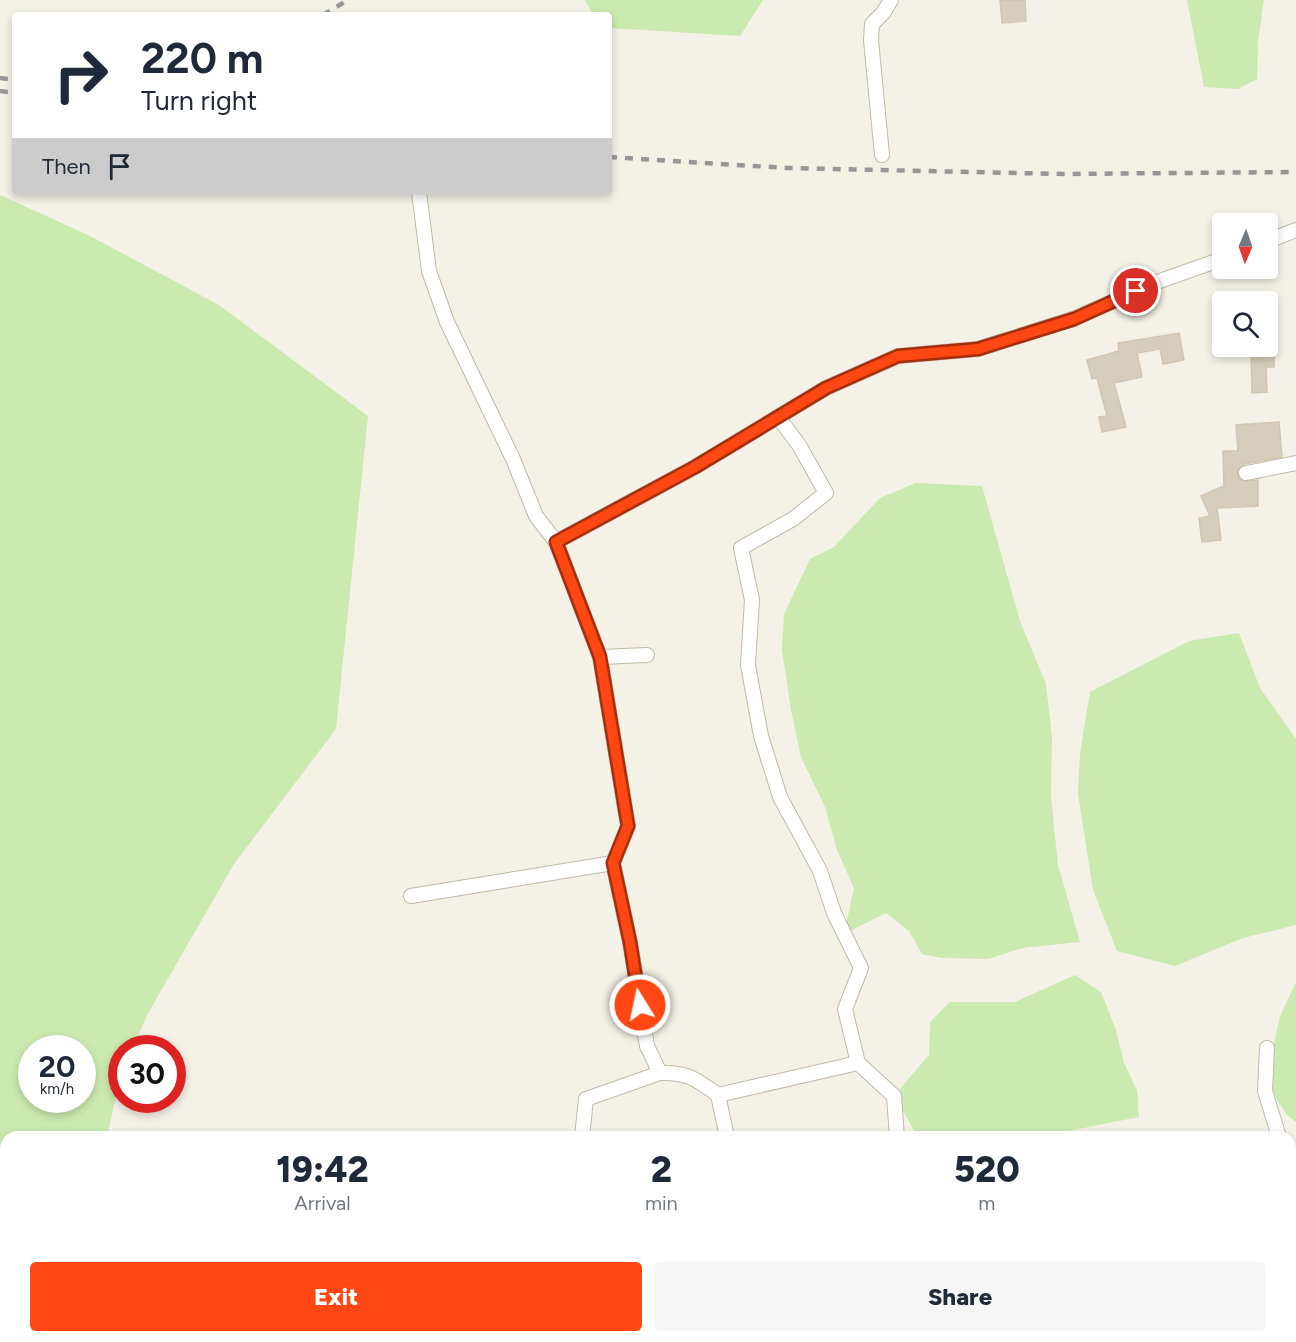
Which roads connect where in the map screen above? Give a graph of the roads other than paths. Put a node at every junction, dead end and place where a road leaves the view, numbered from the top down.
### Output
1 (891, 0) edge
2 (882, 155) dead end
3 (419, 195) edge
4 (1293, 235) edge
5 (1278, 239) edge
6 (1212, 263) edge
7 (778, 417) junction
8 (1296, 463) edge
9 (1246, 473) dead end
10 (556, 542) junction
11 (648, 656) dead end
12 (600, 657) junction
13 (613, 863) junction
14 (411, 896) dead end
15 (1267, 1048) dead end
16 (858, 1063) junction
17 (660, 1072) junction
18 (718, 1095) junction
19 (583, 1131) edge
20 (726, 1131) edge
21 (897, 1131) edge
22 (1277, 1131) edge

1 - 2 street
3 - 10 street
4 - 5 street
6 - 7 street
7 - 10 street
7 - 16 street
8 - 9 street
10 - 12 street
11 - 12 street
12 - 13 street
13 - 14 street
13 - 17 street
15 - 22 street
16 - 18 street
16 - 21 street
17 - 18 street
17 - 19 street
18 - 20 street

